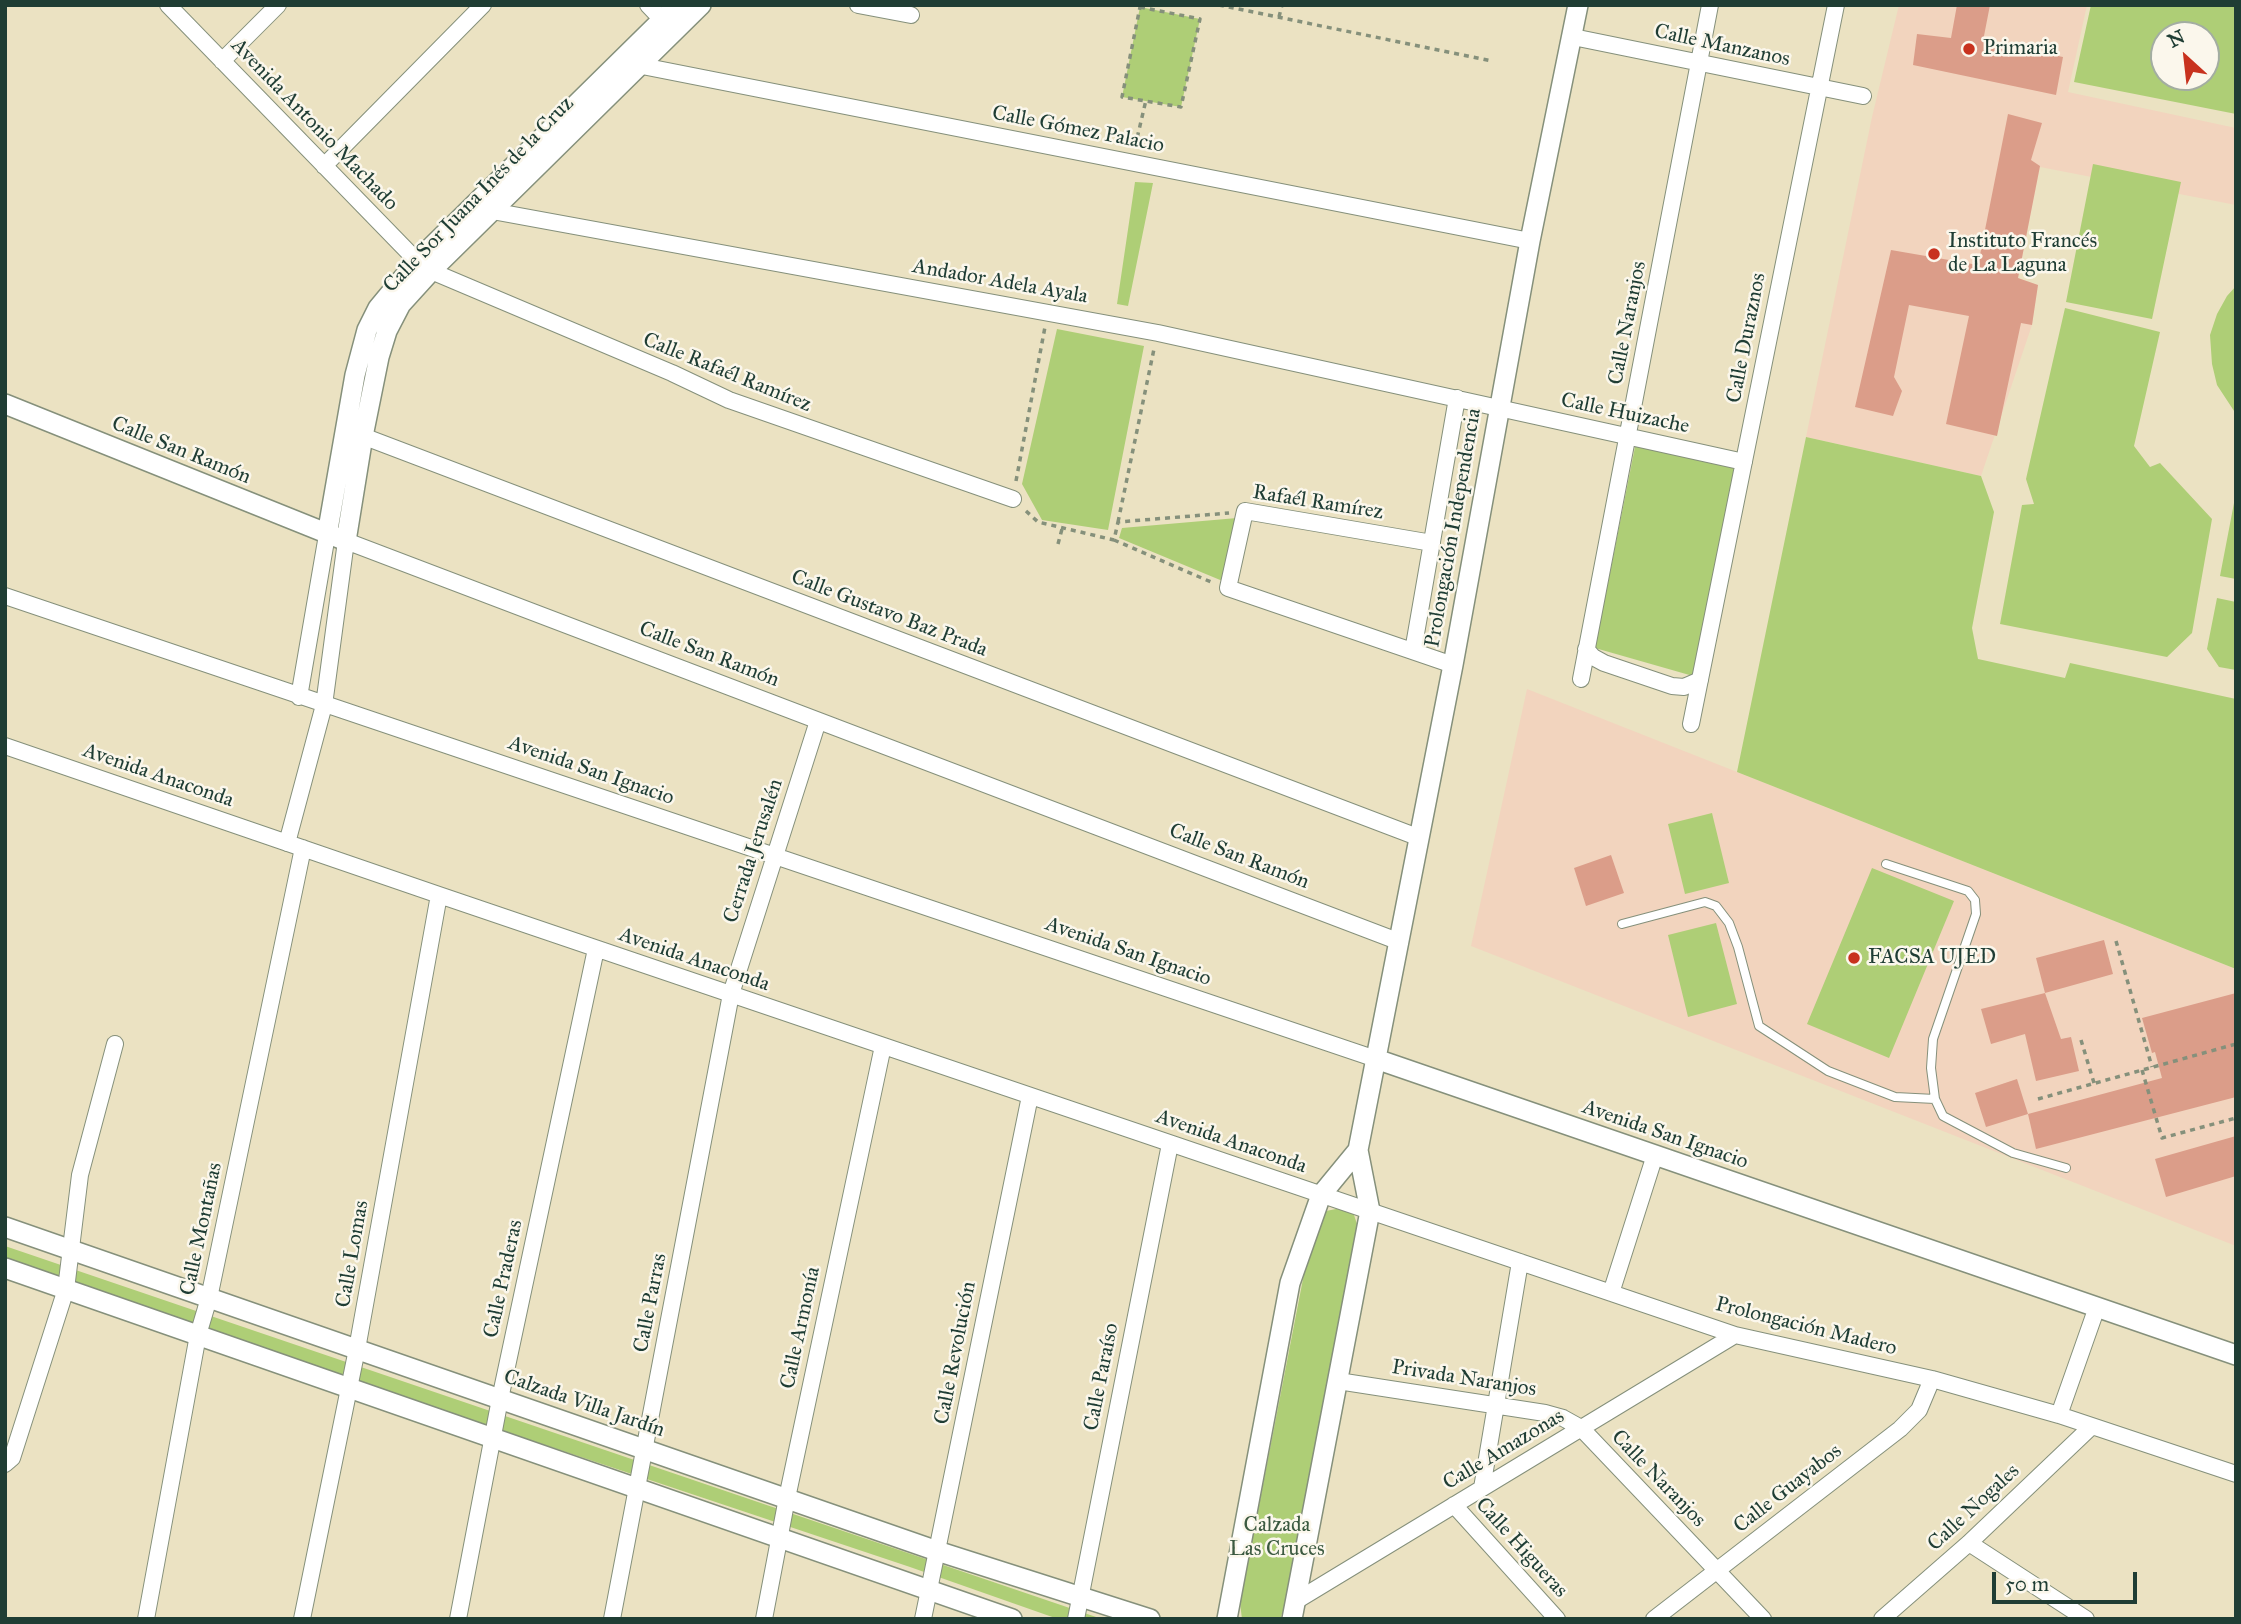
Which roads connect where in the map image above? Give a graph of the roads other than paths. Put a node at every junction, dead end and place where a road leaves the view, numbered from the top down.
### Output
1 (169, 5) edge
2 (278, 5) edge
3 (483, 5) edge
4 (648, 5) edge
5 (677, 5) edge
6 (701, 5) edge
7 (858, 5) edge
8 (1578, 5) edge
9 (1710, 5) edge
10 (1836, 5) edge
11 (911, 15) dead end
12 (668, 26) junction
13 (1573, 37) junction
14 (222, 61) junction
15 (618, 61) junction
16 (1699, 63) junction
17 (639, 65) junction
18 (1819, 88) junction
19 (1863, 96) dead end
20 (324, 166) junction
21 (492, 211) junction
22 (1530, 241) junction
23 (424, 266) junction
24 (1457, 398) junction
25 (5, 404) edge
26 (1498, 408) junction
27 (344, 429) junction
28 (363, 436) junction
29 (1627, 436) junction
30 (1744, 462) junction
31 (1013, 499) road end
32 (327, 535) junction
33 (346, 541) junction
34 (1432, 544) junction
35 (5, 596) edge
36 (1587, 649) junction
37 (1413, 651) junction
38 (1453, 665) junction
39 (1581, 679) dead end
40 (1700, 680) junction
41 (299, 696) junction
42 (324, 705) junction
43 (818, 721) junction
44 (1691, 724) dead end
45 (5, 746) edge
46 (1420, 838) junction
47 (287, 843) junction
48 (303, 848) junction
49 (774, 857) junction
50 (1886, 864) dead end
51 (439, 895) junction
52 (1622, 924) dead end
53 (1400, 942) junction
54 (596, 949) junction
55 (731, 994) junction
56 (115, 1044) dead end
57 (883, 1046) junction
58 (1376, 1059) junction
59 (1030, 1096) junction
60 (1935, 1099) junction
61 (1170, 1144) junction
62 (1358, 1150) junction
63 (1655, 1155) junction
64 (2066, 1168) dead end
65 (1321, 1195) junction
66 (1370, 1211) junction
67 (5, 1227) edge
68 (70, 1250) junction
69 (1520, 1262) junction
70 (5, 1268) edge
71 (66, 1289) junction
72 (1611, 1293) junction
73 (209, 1298) junction
74 (2097, 1307) junction
75 (198, 1335) junction
76 (1735, 1335) junction
77 (357, 1349) junction
78 (2236, 1355) edge
79 (1932, 1379) junction
80 (1338, 1381) junction
81 (349, 1388) junction
82 (500, 1399) junction
83 (1495, 1405) junction
84 (2059, 1415) junction
85 (2092, 1426) junction
86 (1581, 1428) junction
87 (493, 1438) junction
88 (645, 1449) junction
89 (5, 1464) edge
90 (2236, 1474) edge
91 (638, 1488) junction
92 (1482, 1488) junction
93 (787, 1498) junction
94 (1454, 1505) junction
95 (779, 1538) junction
96 (1969, 1543) junction
97 (937, 1550) junction
98 (1717, 1571) junction
99 (929, 1590) junction
100 (1081, 1595) junction
101 (1294, 1610) edge
102 (146, 1619) edge
103 (302, 1619) edge
104 (458, 1619) edge
105 (612, 1619) edge
106 (764, 1619) edge
107 (923, 1619) edge
108 (1012, 1619) edge
109 (1076, 1619) edge
110 (1150, 1619) edge
111 (1227, 1619) edge
112 (1558, 1619) edge
113 (1654, 1619) edge
114 (1763, 1619) edge
115 (1882, 1619) edge
116 (2086, 1619) edge

1 - 14 street, Avenida Antonio Machado
2 - 14 street
3 - 20 street
4 - 12 street
5 - 12 street, Calle Sor Juana Inés de la Cruz
6 - 12 street, Calle Sor Juana Inés de la Cruz
7 - 11 street
8 - 13 street, Prolongación Independencia
9 - 16 street, Calle Naranjos
10 - 18 street, Calle Duraznos
12 - 15 street, Calle Sor Juana Inés de la Cruz
12 - 17 street, Calle Sor Juana Inés de la Cruz
13 - 16 street, Calle Manzanos
13 - 22 street, Prolongación Independencia
14 - 20 street, Avenida Antonio Machado
15 - 17 street, Calle Gómez Palacio
15 - 23 street, Calle Sor Juana Inés de la Cruz
16 - 18 street, Calle Manzanos
16 - 29 street, Calle Naranjos
17 - 21 street, Calle Sor Juana Inés de la Cruz
17 - 22 street, Calle Gómez Palacio
18 - 19 street, Calle Manzanos
18 - 30 street, Calle Duraznos
20 - 23 street, Avenida Antonio Machado
21 - 23 street, Calle Sor Juana Inés de la Cruz
21 - 24 street, Andador Adela Ayala
22 - 26 street, Prolongación Independencia
23 - 27 street, Calle Sor Juana Inés de la Cruz
23 - 28 street, Calle Sor Juana Inés de la Cruz
23 - 31 street, Calle Rafaél Ramírez
24 - 26 street, Andador Adela Ayala
24 - 34 street
25 - 32 street, Calle San Ramón
26 - 29 street, Calle Huizache
26 - 38 street, Prolongación Independencia
27 - 28 street, Calle Gustavo Baz Prada
27 - 32 street, Calle Sor Juana Inés de la Cruz
28 - 33 street, Calle Sor Juana Inés de la Cruz
28 - 46 street, Calle Gustavo Baz Prada
29 - 30 street, Calle Huizache
29 - 36 street, Calle Naranjos
30 - 40 street, Calle Duraznos
32 - 33 street, Calle San Ramón
32 - 41 street, Calle Sor Juana Inés de la Cruz
33 - 42 street, Calle Sor Juana Inés de la Cruz
33 - 43 street, Calle San Ramón
34 - 37 street
34 - 37 street, Rafaél Ramírez
35 - 41 street, Avenida San Ignacio
36 - 39 street
36 - 40 street
37 - 38 street
38 - 46 street, Prolongación Independencia
40 - 44 street, Calle Duraznos
41 - 42 street, Avenida San Ignacio
42 - 47 street
42 - 49 street, Avenida San Ignacio
43 - 49 street, Cerrada Jerusalén
43 - 53 street, Calle San Ramón
45 - 47 street, Avenida Anaconda
46 - 53 street, Prolongación Independencia
47 - 48 street, Avenida Anaconda
48 - 51 street, Avenida Anaconda
48 - 73 street, Calle Montañas
49 - 55 street, Cerrada Jerusalén
49 - 58 street, Avenida San Ignacio
50 - 60 lane
51 - 54 street, Avenida Anaconda
51 - 77 street, Calle Lomas
52 - 60 lane
53 - 58 street, Prolongación Independencia
54 - 55 street, Avenida Anaconda
54 - 82 street, Calle Praderas
55 - 57 street, Avenida Anaconda
55 - 88 street, Calle Parras
56 - 68 street
57 - 59 street, Avenida Anaconda
57 - 93 street, Calle Armonía
58 - 62 street
58 - 63 street, Avenida San Ignacio
59 - 61 street, Avenida Anaconda
59 - 97 street, Calle Revolución
60 - 64 lane
61 - 65 street, Avenida Anaconda
61 - 100 street, Calle Paraíso
62 - 65 street
62 - 66 street
63 - 72 street
63 - 74 street, Avenida San Ignacio
65 - 66 street, Avenida Anaconda
65 - 111 street
66 - 69 street, Prolongación Madero
66 - 80 street
67 - 68 street, Calzada Villa Jardín
68 - 71 street
68 - 73 street, Calzada Villa Jardín
69 - 72 street, Prolongación Madero
69 - 83 street
70 - 71 street
71 - 75 street
71 - 89 street
72 - 76 street, Prolongación Madero
73 - 75 street, Calle Montañas
73 - 77 street, Calzada Villa Jardín
74 - 78 street, Avenida San Ignacio
74 - 84 street
75 - 81 street
75 - 102 street, Calle Montañas
76 - 79 street, Prolongación Madero
76 - 86 street, Calle Amazonas
77 - 81 street, Calle Lomas
77 - 82 street, Calzada Villa Jardín
79 - 84 street, Prolongación Madero
79 - 98 street, Calle Guayabos
80 - 83 street, Privada Naranjos
80 - 101 street
81 - 87 street
81 - 103 street, Calle Lomas
82 - 87 street, Calle Praderas
82 - 88 street, Calzada Villa Jardín
83 - 86 street, Privada Naranjos
83 - 92 street
84 - 85 street, Prolongación Madero
85 - 90 street, Prolongación Madero
85 - 96 street, Calle Nogales
86 - 92 street, Calle Amazonas
86 - 98 street, Calle Naranjos
87 - 91 street
87 - 104 street, Calle Praderas
88 - 91 street, Calle Parras
88 - 93 street, Calzada Villa Jardín
91 - 95 street
91 - 105 street, Calle Parras
92 - 94 street, Calle Amazonas
93 - 95 street, Calle Armonía
93 - 97 street, Calzada Villa Jardín
94 - 101 street, Calle Amazonas
94 - 112 street, Calle Higueras
95 - 99 street
95 - 106 street, Calle Armonía
96 - 115 street, Calle Nogales
96 - 116 street
97 - 99 street, Calle Revolución
97 - 100 street, Calzada Villa Jardín
98 - 113 street, Calle Guayabos
98 - 114 street, Calle Naranjos
99 - 107 street, Calle Revolución
99 - 108 street
100 - 109 street, Calle Paraíso
100 - 110 street, Calzada Villa Jardín

